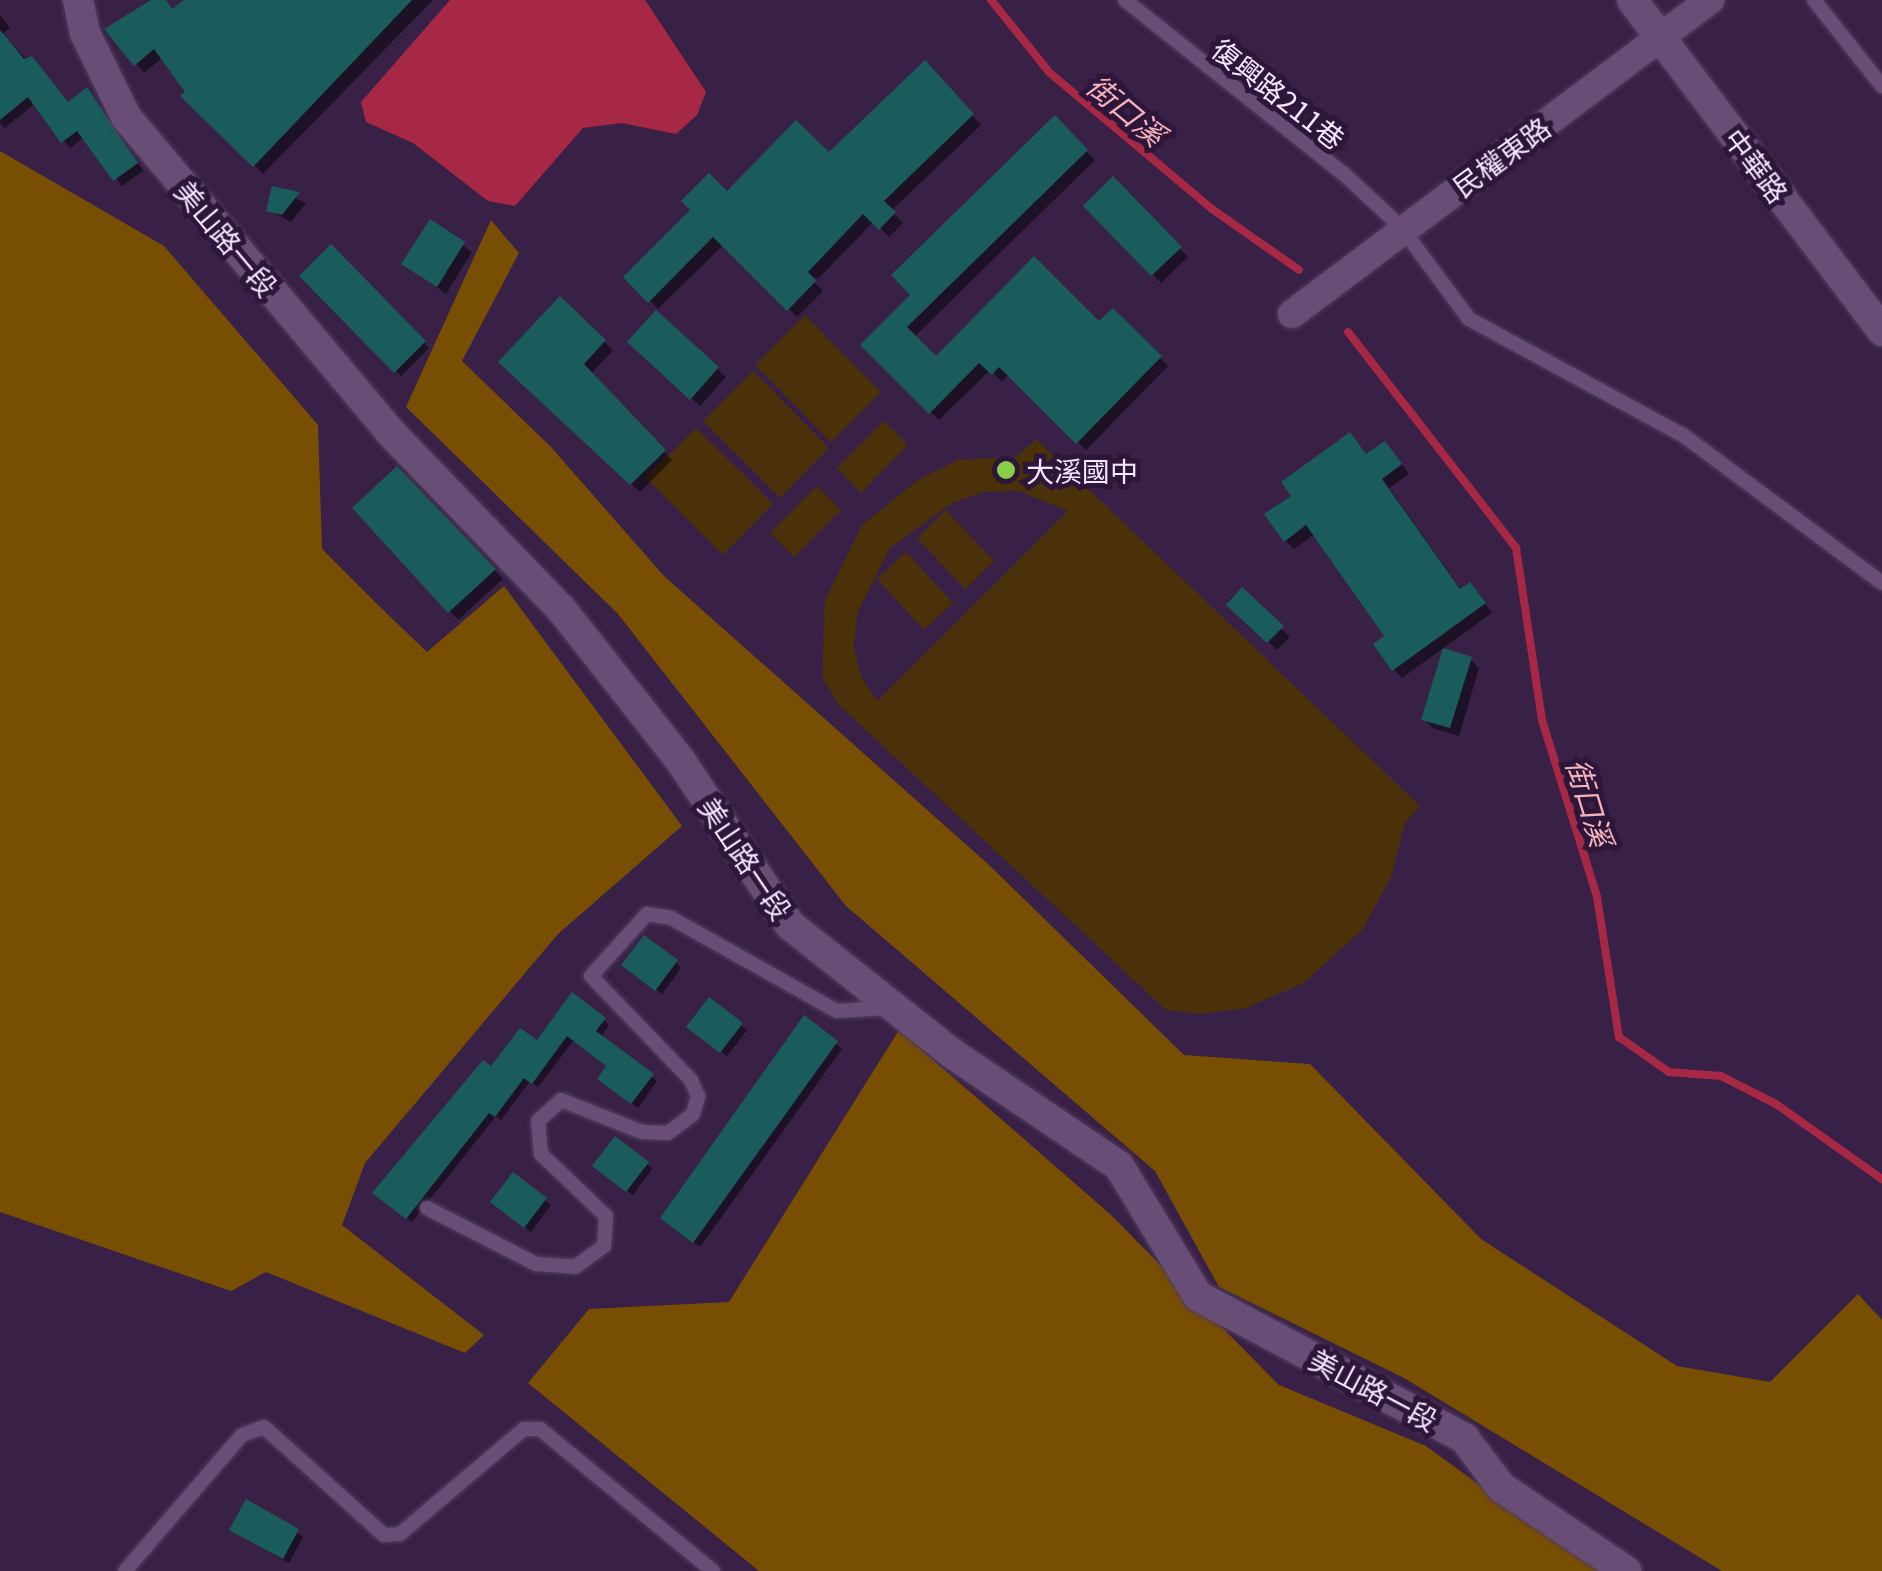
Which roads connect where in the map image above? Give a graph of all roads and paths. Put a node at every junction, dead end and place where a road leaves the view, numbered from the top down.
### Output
1 (78, 0) edge
2 (1125, 0) edge
3 (1632, 0) edge
4 (1710, 0) edge
5 (1814, 0) edge
6 (1663, 40) junction
7 (1882, 86) edge
8 (1402, 228) junction
9 (1292, 314) dead end
10 (1882, 331) edge
11 (1882, 584) edge
12 (893, 1007) junction
13 (428, 1208) dead end
14 (125, 1571) edge
15 (714, 1571) edge
16 (1626, 1571) edge

1 - 12 street, 美山路一段
2 - 8 lane, 復興路211巷
3 - 6 street, 中華路
4 - 6 street, 民權東路
5 - 7 lane
6 - 8 street, 民權東路
6 - 10 street, 中華路
8 - 9 street, 民權東路
8 - 11 lane, 復興路211巷
12 - 13 lane
12 - 16 street, 美山路一段
14 - 15 lane

